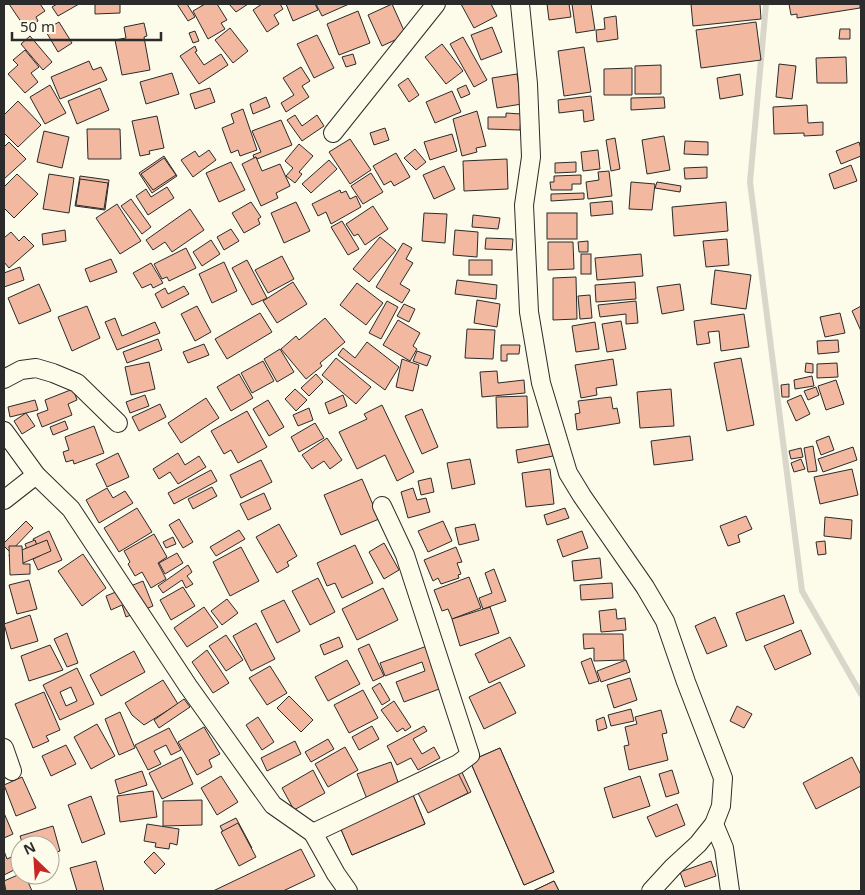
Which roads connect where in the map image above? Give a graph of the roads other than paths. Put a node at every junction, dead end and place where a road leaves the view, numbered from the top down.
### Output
1 (436, 4) edge
2 (520, 4) edge
3 (333, 133) dead end
4 (4, 379) edge
5 (118, 423) dead end
6 (4, 431) edge
7 (36, 475) junction
8 (4, 500) edge
9 (382, 506) dead end
10 (4, 748) edge
11 (12, 771) dead end
12 (714, 824) junction
13 (313, 832) junction
14 (348, 891) edge
15 (651, 891) edge
16 (730, 891) edge

1 - 3 street
2 - 12 street
4 - 5 street
6 - 7 street
7 - 8 street
7 - 13 street
9 - 13 street
10 - 11 street
12 - 15 street
12 - 16 street
13 - 14 street

